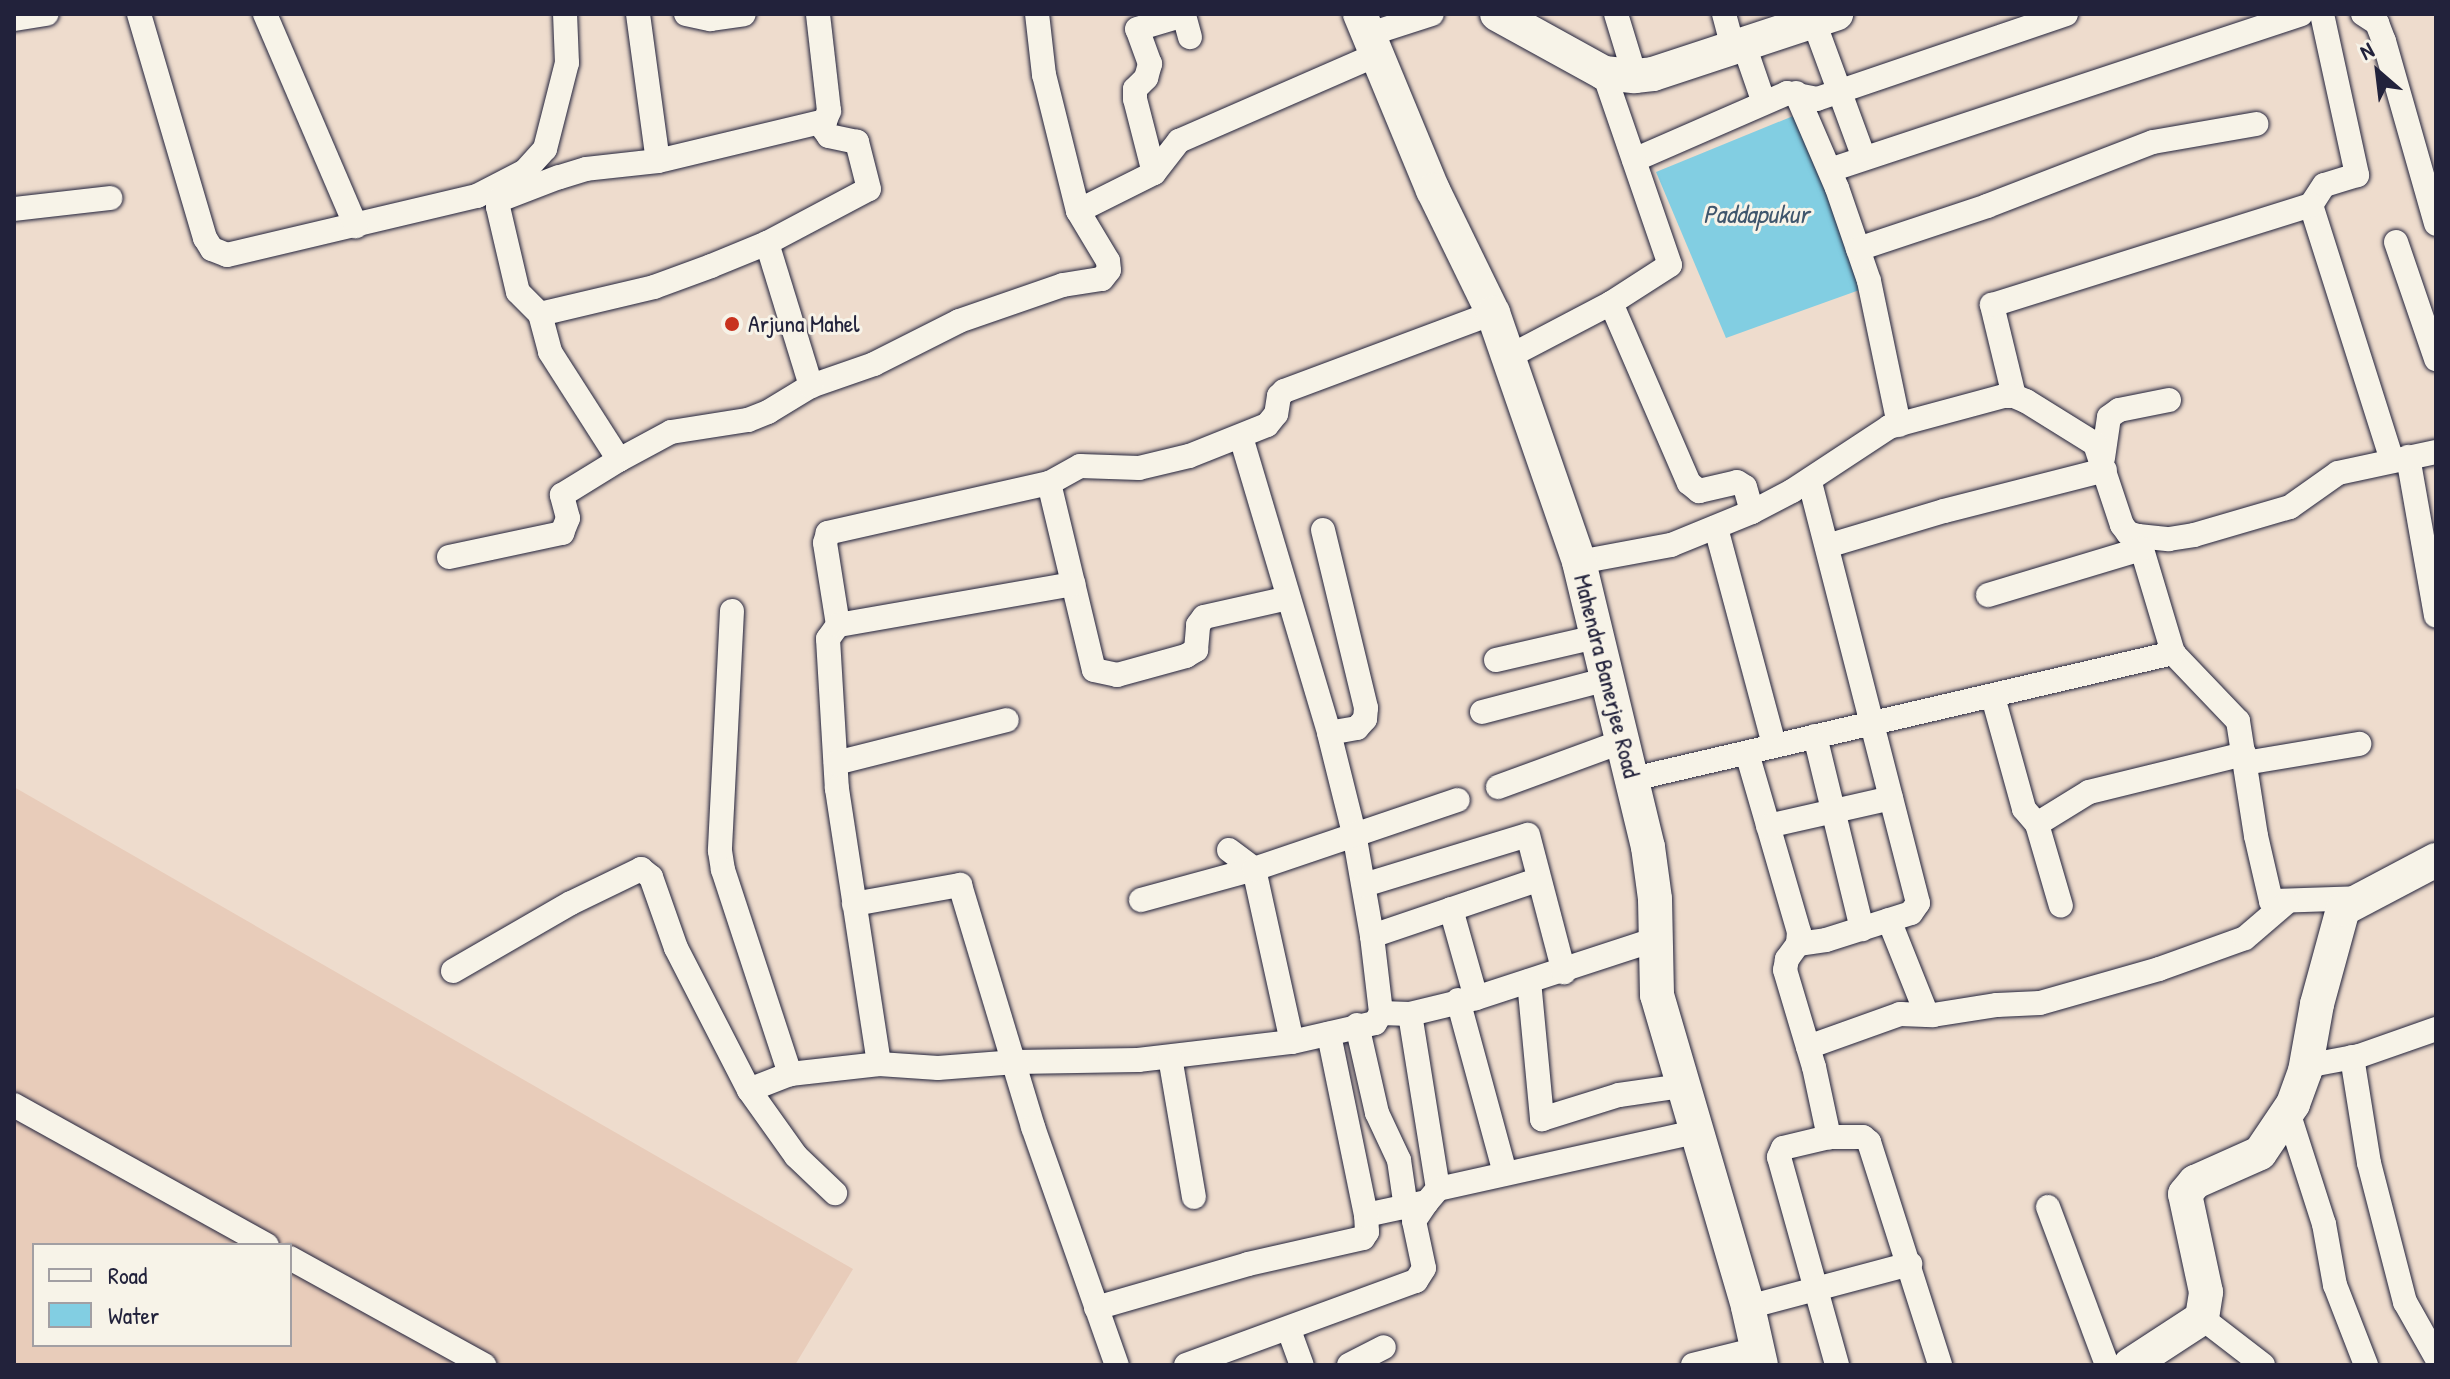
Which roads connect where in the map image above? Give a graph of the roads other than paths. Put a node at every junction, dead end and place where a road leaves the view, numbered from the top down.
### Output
1 (47, 14) edge
2 (139, 14) edge
3 (265, 14) edge
4 (565, 14) edge
5 (686, 14) edge
6 (744, 14) edge
7 (818, 14) edge
8 (1037, 14) edge
9 (1432, 14) edge
10 (1497, 14) edge
11 (1616, 14) edge
12 (1724, 14) edge
13 (2066, 14) edge
14 (2301, 14) edge
15 (2322, 14) edge
16 (2363, 14) edge
17 (644, 15) edge
18 (1825, 18) edge
19 (2041, 18) edge
20 (14, 19) edge
21 (1367, 35) edge
22 (1190, 37) dead end
23 (1739, 46) junction
24 (1620, 75) junction
25 (1838, 91) junction
26 (1796, 93) junction
27 (1764, 103) junction
28 (820, 124) junction
29 (2256, 124) dead end
30 (1864, 158) junction
31 (1634, 160) junction
32 (658, 161) junction
33 (1830, 170) junction
34 (1154, 173) junction
35 (110, 198) dead end
36 (2311, 205) junction
37 (14, 209) edge
38 (1078, 211) junction
39 (2436, 224) edge
40 (356, 226) junction
41 (2396, 242) dead end
42 (767, 243) junction
43 (1858, 249) junction
44 (1611, 303) junction
45 (1493, 313) junction
46 (540, 314) junction
47 (1510, 356) junction
48 (2436, 359) edge
49 (811, 386) junction
50 (2014, 396) junction
51 (2169, 400) dead end
52 (1899, 425) junction
53 (1241, 437) junction
54 (2436, 452) edge
55 (2400, 459) junction
56 (619, 460) junction
57 (2104, 464) junction
58 (1810, 481) junction
59 (1049, 483) junction
60 (1752, 512) junction
61 (1716, 528) junction
62 (1323, 530) dead end
63 (2140, 542) junction
64 (1827, 546) junction
65 (449, 557) dead end
66 (1579, 562) junction
67 (1073, 584) junction
68 (1988, 595) dead end
69 (1288, 598) junction
70 (732, 611) dead end
71 (2436, 616) edge
72 (838, 625) junction
73 (1596, 637) junction
74 (2173, 653) junction
75 (1496, 660) dead end
76 (1608, 679) junction
77 (1993, 697) junction
78 (1482, 712) dead end
79 (1007, 720) dead end
80 (1873, 723) junction
81 (1329, 733) junction
82 (1815, 736) junction
83 (1624, 741) junction
84 (2359, 744) dead end
85 (1774, 745) junction
86 (1747, 753) junction
87 (2245, 758) junction
88 (836, 763) junction
89 (1633, 779) junction
90 (1498, 787) dead end
91 (1891, 798) junction
92 (1458, 800) dead end
93 (1831, 811) junction
94 (2037, 824) junction
95 (1768, 826) junction
96 (1354, 833) junction
97 (1229, 850) dead end
98 (2436, 860) edge
99 (1254, 869) junction
100 (1537, 880) junction
101 (1364, 885) junction
102 (2360, 898) junction
103 (1141, 900) dead end
104 (2287, 902) junction
105 (854, 904) junction
106 (2061, 906) dead end
107 (1451, 909) junction
108 (1889, 920) junction
109 (1862, 929) junction
110 (1372, 936) junction
111 (1657, 939) junction
112 (1798, 944) junction
113 (453, 971) dead end
114 (1564, 972) junction
115 (1529, 981) junction
116 (1467, 999) junction
117 (1381, 1013) junction
118 (1410, 1014) junction
119 (1927, 1015) junction
120 (1357, 1025) junction
121 (2436, 1029) edge
122 (1329, 1034) junction
123 (1292, 1042) junction
124 (1808, 1047) junction
125 (1170, 1057) junction
126 (2352, 1057) junction
127 (1016, 1062) junction
128 (879, 1064) junction
129 (2306, 1066) junction
130 (790, 1074) junction
131 (1682, 1086) junction
132 (749, 1090) junction
133 (14, 1105) edge
134 (2288, 1112) junction
135 (1696, 1132) junction
136 (1829, 1137) junction
137 (1505, 1173) junction
138 (835, 1193) dead end
139 (1194, 1197) dead end
140 (1424, 1200) junction
141 (2048, 1207) dead end
142 (1366, 1215) junction
143 (263, 1243) edge
144 (292, 1259) edge
145 (1910, 1264) junction
146 (1817, 1287) junction
147 (1748, 1307) junction
148 (1096, 1308) junction
149 (2202, 1318) junction
150 (1289, 1330) junction
151 (1384, 1347) dead end
152 (1760, 1357) edge
153 (2436, 1357) edge
154 (2149, 1360) edge
155 (484, 1365) edge
156 (1117, 1365) edge
157 (1186, 1365) edge
158 (1302, 1365) edge
159 (1349, 1365) edge
160 (1693, 1365) edge
161 (1837, 1365) edge
162 (1940, 1365) edge
163 (2107, 1365) edge
164 (2263, 1365) edge
165 (2366, 1365) edge

1 - 20 street
2 - 40 street
3 - 40 street
4 - 40 street
5 - 6 street
7 - 28 street
8 - 38 street
9 - 21 street
10 - 24 street
11 - 24 street
12 - 23 street
13 - 19 street
14 - 30 street
15 - 36 street
16 - 39 street
17 - 32 street
18 - 23 street
18 - 25 street
19 - 25 street
21 - 34 street
21 - 45 street, Mahendra Banerjee Road
22 - 34 street
23 - 24 street
23 - 27 street
24 - 31 street
25 - 26 street
25 - 30 street
26 - 27 street
26 - 33 street
27 - 31 street
28 - 32 street
28 - 42 street
29 - 43 street
30 - 33 street
31 - 44 street
32 - 46 street
33 - 43 street
34 - 38 street
35 - 37 street
36 - 50 street
36 - 55 street
38 - 49 street
41 - 48 street
42 - 46 street
42 - 49 street
43 - 52 street
44 - 47 street
44 - 60 street
45 - 47 street, Mahendra Banerjee Road
45 - 53 street
46 - 56 street
47 - 66 street, Mahendra Banerjee Road
49 - 56 street
50 - 52 street
50 - 57 street
51 - 57 street
52 - 58 street
53 - 59 street
53 - 69 street
54 - 55 street
55 - 63 street
55 - 71 street
56 - 65 street
57 - 63 street
57 - 64 street
58 - 60 street
58 - 64 street
59 - 67 street
59 - 72 street
60 - 61 street
61 - 66 street
61 - 85 street
62 - 81 street
63 - 68 street
63 - 74 street
64 - 80 street
66 - 73 street, Mahendra Banerjee Road
67 - 69 street
67 - 72 street
69 - 81 street
70 - 130 street
72 - 88 street
73 - 75 street
73 - 76 street, Mahendra Banerjee Road
74 - 77 street
74 - 87 street
76 - 78 street
76 - 83 street, Mahendra Banerjee Road
77 - 80 street
77 - 94 street
79 - 88 street
80 - 82 street
80 - 91 street
81 - 96 street
82 - 85 street
82 - 93 street
83 - 89 street, Mahendra Banerjee Road
83 - 90 street
84 - 87 street
85 - 86 street
86 - 89 street
86 - 95 street
87 - 94 street
87 - 104 street
88 - 105 street
89 - 111 street, Mahendra Banerjee Road
91 - 93 street
91 - 108 street
92 - 96 street
93 - 95 street
93 - 109 street
94 - 106 street
95 - 112 street
96 - 99 street
96 - 101 street
97 - 99 street
98 - 102 street
99 - 103 street
99 - 123 street
100 - 101 street
100 - 107 street
100 - 114 street
101 - 110 street
102 - 104 street
102 - 129 street
104 - 119 street
105 - 127 street
105 - 128 street
107 - 110 street
107 - 116 street
108 - 109 street
108 - 119 street
109 - 112 street
110 - 117 street
111 - 114 street
111 - 131 street, Mahendra Banerjee Road
112 - 124 street
113 - 132 street
114 - 115 street
115 - 116 street
115 - 131 street
116 - 118 street
116 - 137 street
117 - 118 street
117 - 120 street
118 - 140 street
119 - 124 street
120 - 122 street
120 - 140 street
121 - 126 street
122 - 123 street
122 - 142 street
123 - 125 street
124 - 136 street
125 - 127 street
125 - 139 street
126 - 129 street
126 - 153 street
127 - 128 street
127 - 148 street
128 - 130 street
129 - 134 street
130 - 132 street
131 - 135 street, Mahendra Banerjee Road
132 - 138 street
133 - 143 street
134 - 149 street
134 - 165 street
135 - 137 street
135 - 147 street, Mahendra Banerjee Road
136 - 145 street
136 - 146 street
137 - 140 street
140 - 142 street
140 - 150 street
141 - 163 street
142 - 148 street
144 - 155 street
145 - 146 street
145 - 162 street
146 - 147 street
146 - 161 street
147 - 152 street, Mahendra Banerjee Road
148 - 156 street
149 - 154 street
149 - 164 street
150 - 157 street
150 - 158 street
151 - 159 street
152 - 160 street

